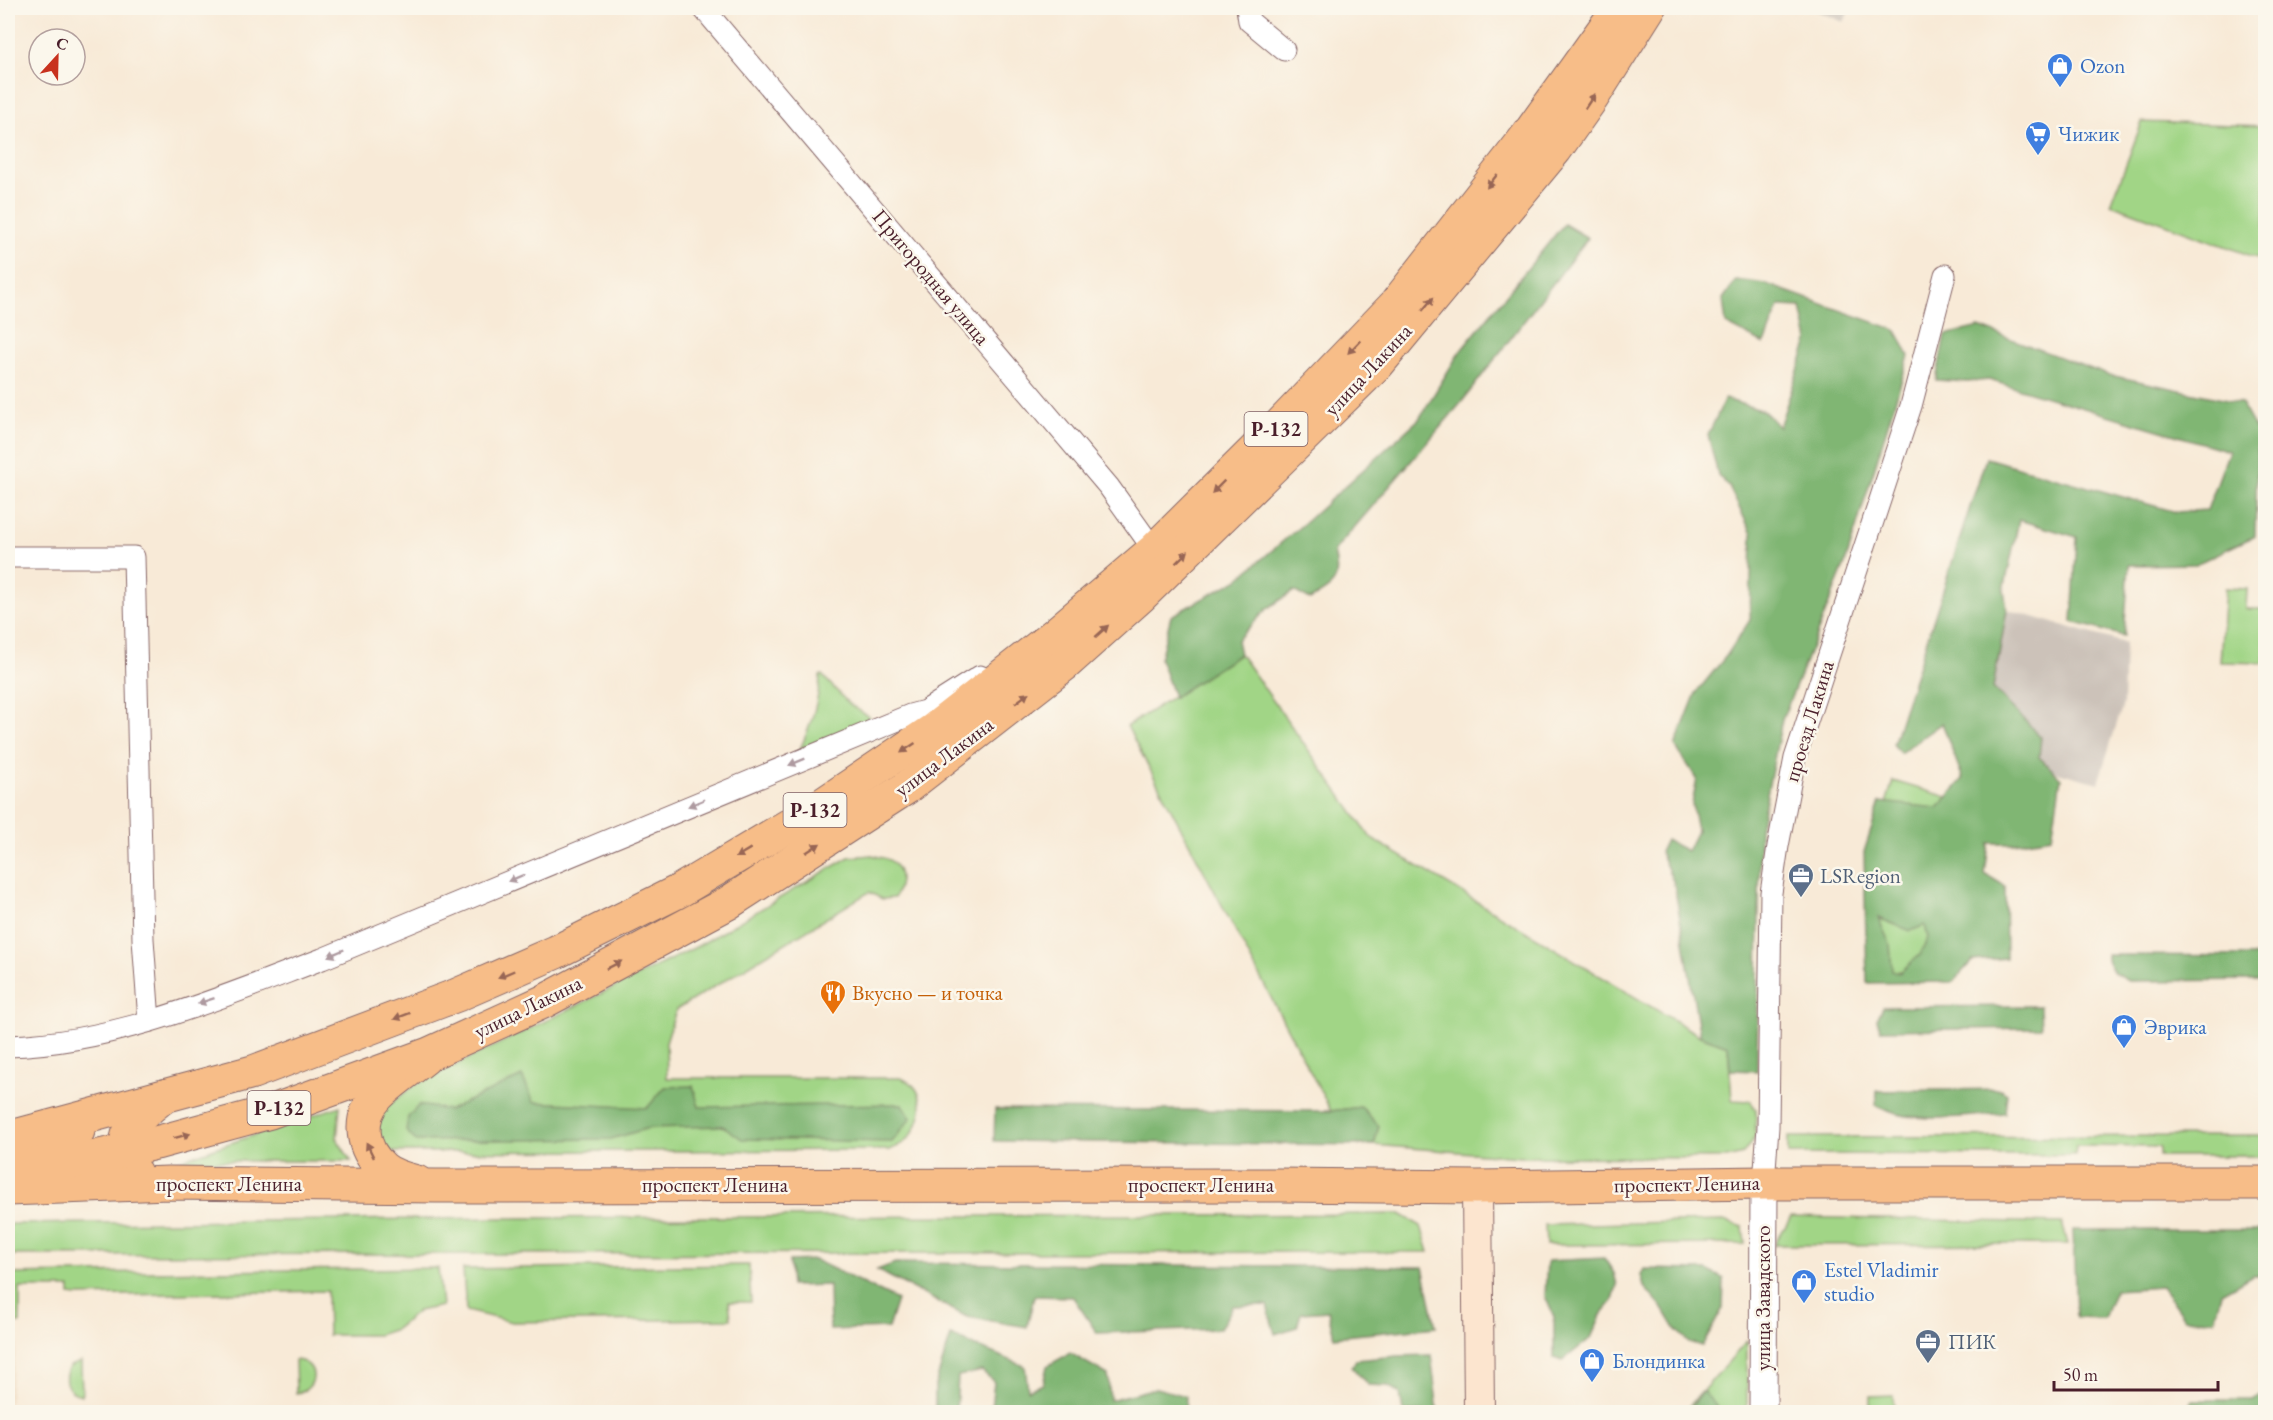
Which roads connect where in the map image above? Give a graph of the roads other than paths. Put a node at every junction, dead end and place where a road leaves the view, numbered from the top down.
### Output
1 (703, 8) edge
2 (1247, 8) edge
3 (1619, 8) edge
4 (1649, 8) edge
5 (1284, 50) dead end
6 (1945, 275) dead end
7 (1154, 550) junction
8 (8, 557) edge
9 (1054, 635) junction
10 (149, 1021) junction
11 (8, 1046) edge
12 (429, 1054) junction
13 (163, 1097) junction
14 (8, 1138) edge
15 (125, 1150) junction
16 (8, 1162) edge
17 (8, 1167) edge
18 (42, 1171) junction
19 (8, 1177) edge
20 (168, 1183) junction
21 (1764, 1183) junction
22 (2265, 1183) edge
23 (136, 1184) junction
24 (436, 1186) junction
25 (1478, 1187) junction
26 (8, 1189) edge
27 (1479, 1413) edge
28 (1763, 1413) edge

1 - 7 street, Пригородная улица
2 - 5 street
3 -> 7 main road, улица Лакина / Р-132
12 -> 4 main road, улица Лакина / Р-132
6 - 21 street, проезд Лакина
7 - 9 main road, улица Лакина / Р-132
8 - 10 street
9 -> 10 street
9 -> 13 main road, улица Лакина / Р-132
10 - 11 street
15 -> 12 main road, улица Лакина / Р-132
24 -> 12 main road
13 - 14 main road, улица Лакина / Р-132
13 - 15 main road
13 - 16 main road
15 - 18 main road, улица Лакина / Р-132
15 - 20 main road
17 - 18 main road, проспект Ленина
18 - 19 main road, улица Лакина / Р-132
18 - 23 main road, проспект Ленина
20 - 23 main road, проспект Ленина
20 - 24 main road, проспект Ленина
21 - 22 main road, проспект Ленина
21 - 25 main road, проспект Ленина
21 - 28 street, улица Завадского
23 - 26 main road, проспект Ленина
24 - 25 main road, проспект Ленина
25 - 27 main road

